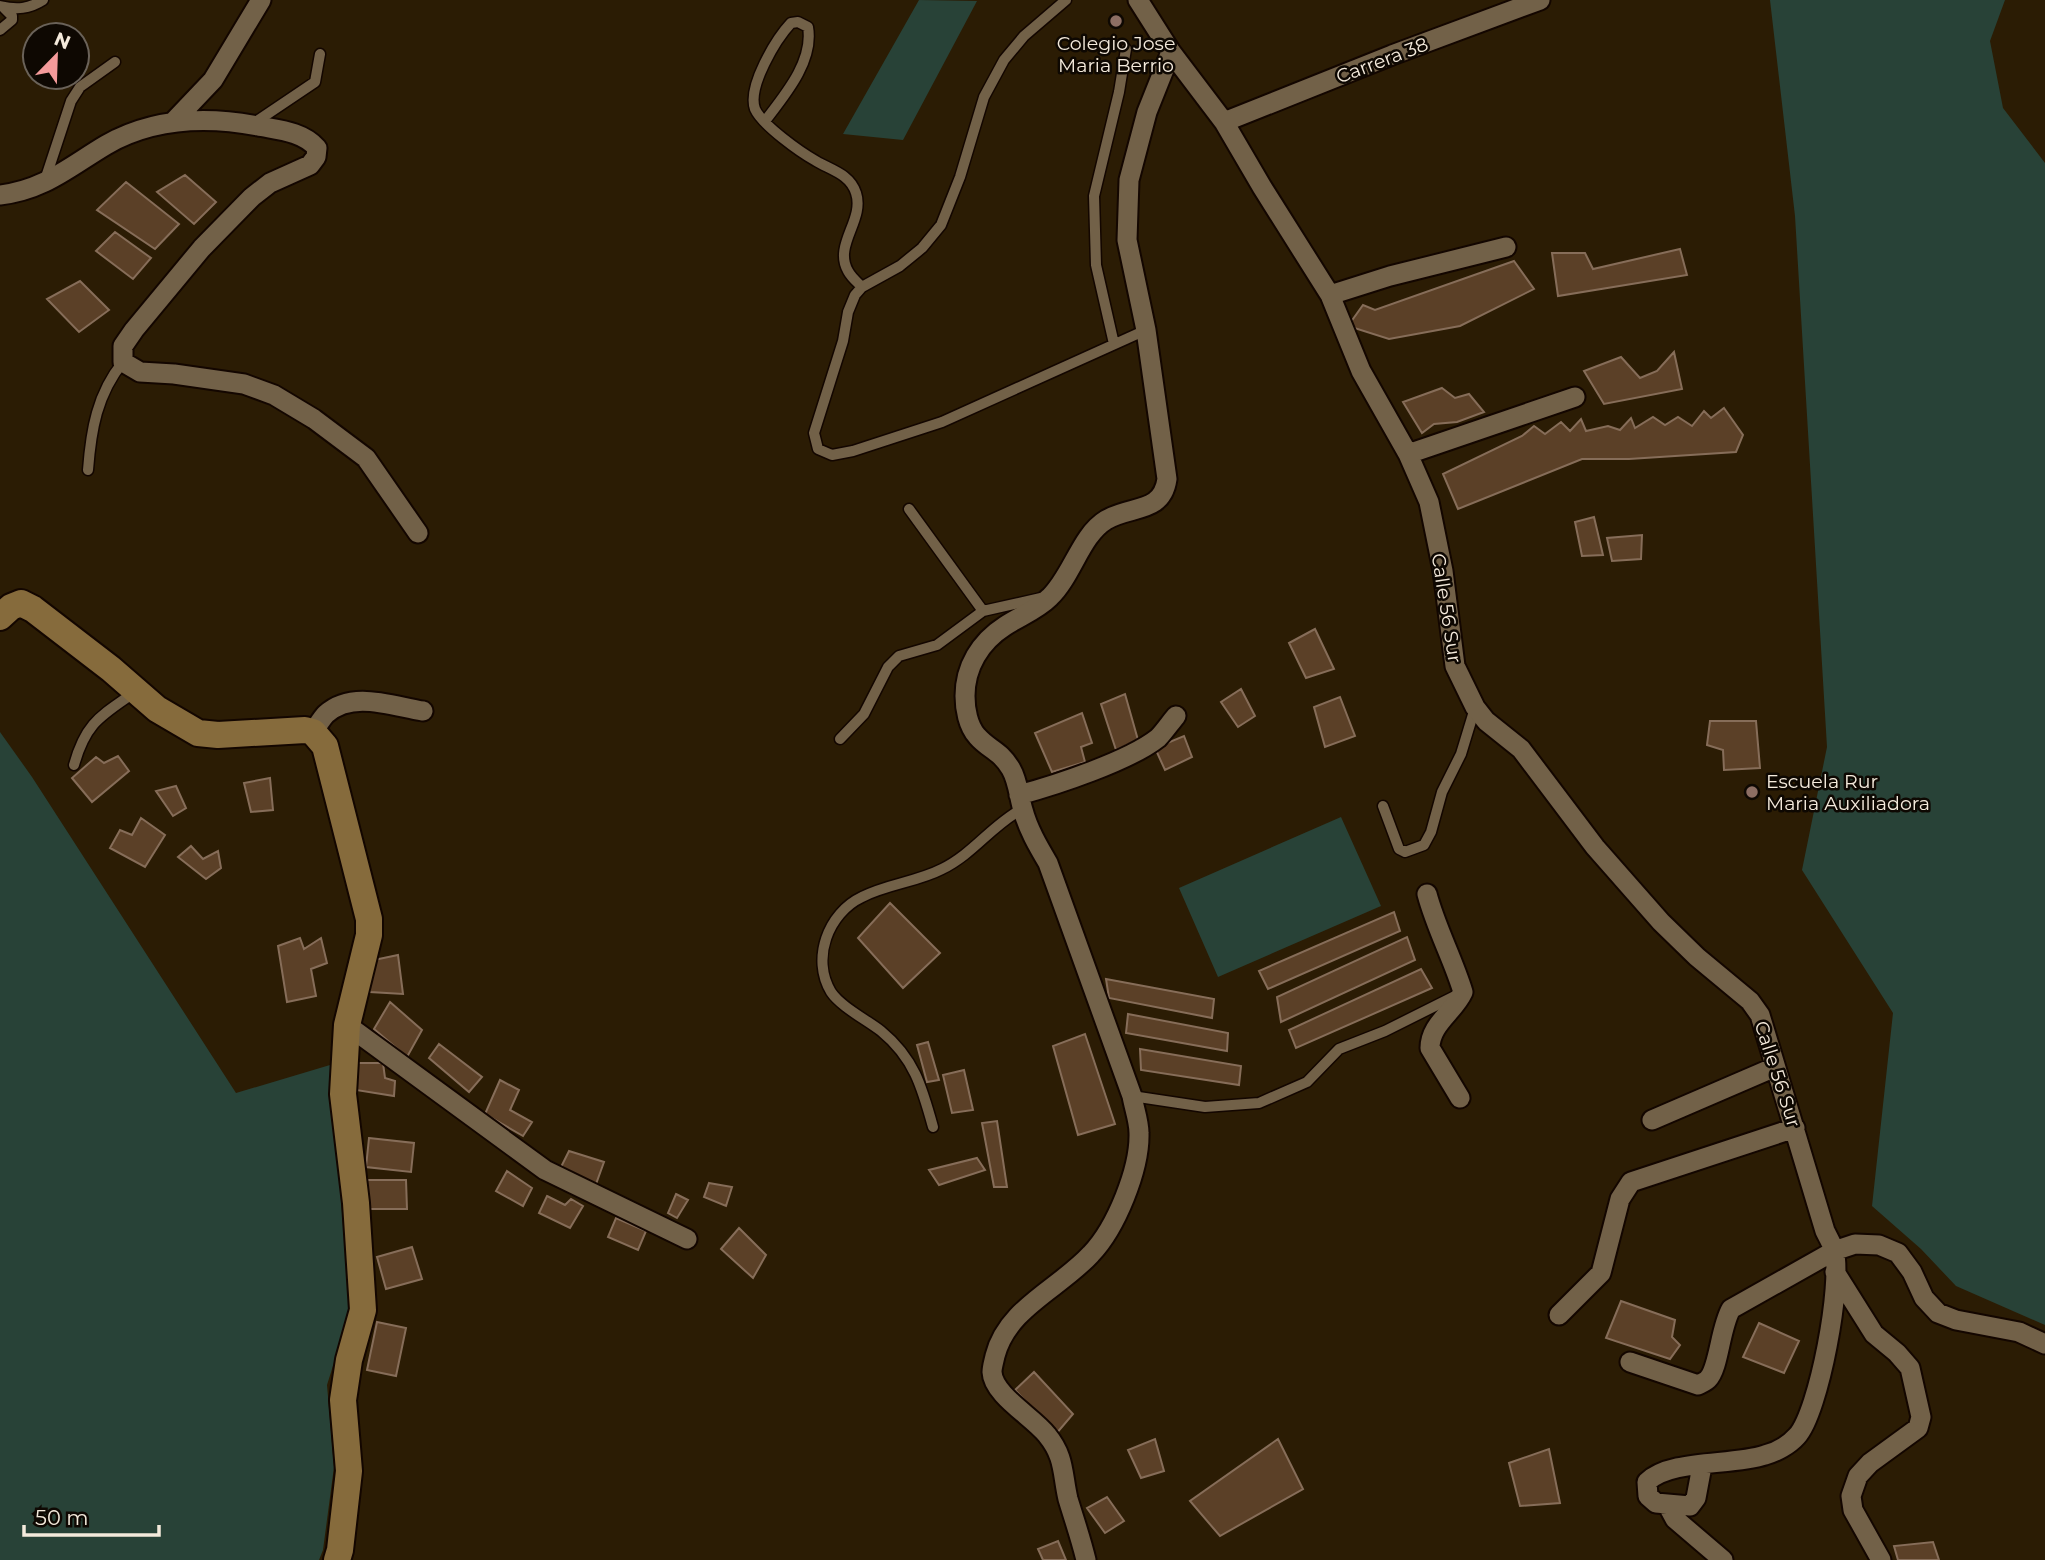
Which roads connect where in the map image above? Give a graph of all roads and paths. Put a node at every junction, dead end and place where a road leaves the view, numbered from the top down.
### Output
1 (43, 0) edge
2 (261, 0) edge
3 (1066, 0) edge
4 (1138, 0) edge
5 (1540, 0) edge
6 (1505, 6) edge
7 (2, 7) edge
8 (0, 30) edge
9 (1126, 50) dead end
10 (1171, 52) junction
11 (320, 54) dead end
12 (115, 62) dead end
13 (175, 120) junction
14 (765, 121) junction
15 (1224, 122) junction
16 (250, 125) junction
17 (44, 183) junction
18 (0, 195) edge
19 (1506, 247) dead end
20 (862, 287) junction
21 (1330, 295) junction
22 (1146, 330) junction
23 (1114, 344) junction
24 (123, 362) junction
25 (1575, 397) dead end
26 (1408, 454) junction
27 (88, 470) dead end
28 (909, 509) dead end
29 (418, 533) dead end
30 (1052, 596) junction
31 (984, 611) junction
32 (0, 617) edge
33 (136, 692) junction
34 (1475, 707) junction
35 (423, 711) dead end
36 (1176, 716) dead end
37 (313, 732) junction
38 (839, 739) dead end
39 (74, 765) dead end
40 (1021, 802) junction
41 (1383, 806) dead end
42 (1427, 894) dead end
43 (1463, 992) junction
44 (347, 1025) junction
45 (1775, 1067) junction
46 (1132, 1096) junction
47 (1460, 1098) dead end
48 (1651, 1120) dead end
49 (933, 1127) dead end
50 (1795, 1128) junction
51 (687, 1239) dead end
52 (1834, 1251) junction
53 (1835, 1272) junction
54 (1559, 1315) dead end
55 (2045, 1344) edge
56 (1630, 1362) dead end
57 (1702, 1466) junction
58 (1668, 1506) junction
59 (337, 1560) edge
60 (1086, 1560) edge
61 (1723, 1560) edge
62 (1881, 1560) edge

1 - 7 lane
2 - 13 street
3 - 20 lane
4 - 10 street, Calle 56 Sur
5 - 6 street, Carrera 38
6 - 15 street, Carrera 38
7 - 8 lane
9 - 23 lane
10 - 15 street, Calle 56 Sur
10 - 22 street
11 - 16 lane
12 - 17 lane
13 - 16 street
13 - 17 street
14 - 14 lane
14 - 20 lane
15 - 21 street, Calle 56 Sur
16 - 24 street
17 - 18 street
19 - 21 street
20 - 23 lane
21 - 26 street, Calle 56 Sur
22 - 23 lane
22 - 30 street
24 - 27 lane
24 - 29 street
25 - 26 street
26 - 34 street, Calle 56 Sur
28 - 31 lane
30 - 31 lane
30 - 40 street
31 - 38 lane
32 - 33 street
33 - 37 street
33 - 39 lane
34 - 41 lane
34 - 45 street, Calle 56 Sur
35 - 37 street
36 - 40 street
37 - 44 street
40 - 46 street
40 - 49 lane
42 - 43 street
43 - 46 lane
43 - 47 street
44 - 51 street
44 - 59 street
45 - 48 street
45 - 50 street, Calle 56 Sur
46 - 60 street
50 - 52 street, Calle 56 Sur
50 - 54 street
52 - 53 street, Calle 56 Sur
52 - 55 street
52 - 56 street
53 - 57 street, Calle 56 Sur
53 - 62 street
57 - 58 street
57 - 58 street, Calle 56 Sur
58 - 61 street

